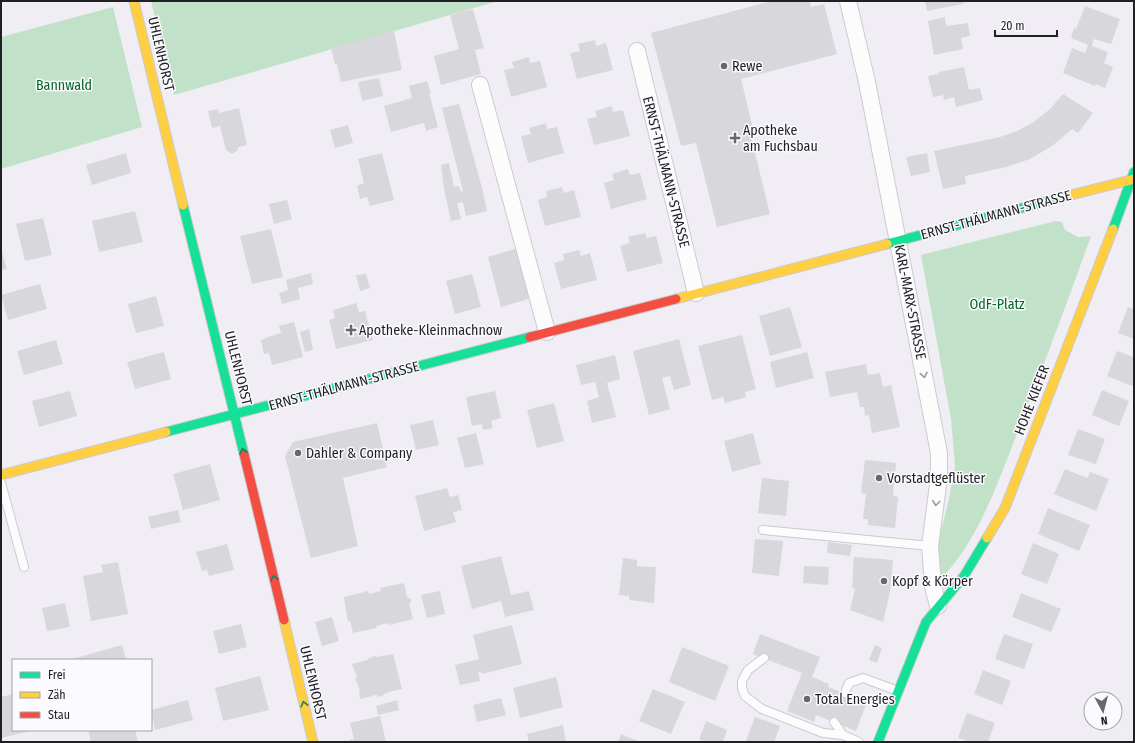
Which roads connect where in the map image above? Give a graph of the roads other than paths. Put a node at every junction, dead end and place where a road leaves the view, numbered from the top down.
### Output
1 (134, 1) edge
2 (848, 1) edge
3 (637, 51) dead end
4 (480, 85) dead end
5 (1133, 177) edge
6 (898, 240) junction
7 (696, 293) junction
8 (547, 332) junction
9 (235, 414) junction
10 (1, 475) edge
11 (1, 483) edge
12 (763, 530) dead end
13 (930, 546) junction
14 (24, 567) dead end
15 (938, 606) junction
16 (764, 658) dead end
17 (898, 692) junction
18 (845, 693) dead end
19 (834, 722) dead end
20 (843, 736) junction
21 (313, 742) edge
22 (859, 742) edge
23 (878, 742) edge

1 - 9 street, UHLENHORST
2 - 6 street, KARL-MARX-STRASSE
3 - 7 street, ERNST-THÄLMANN-STRASSE
4 - 8 street
5 - 6 street, ERNST-THÄLMANN-STRASSE
5 - 15 street, HOHE KIEFER
6 - 7 street, ERNST-THÄLMANN-STRASSE
6 -> 13 street, KARL-MARX-STRASSE
7 - 8 street, ERNST-THÄLMANN-STRASSE
8 - 9 street, ERNST-THÄLMANN-STRASSE
9 - 10 street, ERNST-THÄLMANN-STRASSE
21 -> 9 street, UHLENHORST
11 - 14 lane
12 - 13 lane
13 - 15 street, KARL-MARX-STRASSE
15 - 17 street, HOHE KIEFER
16 - 20 lane
17 - 18 lane
17 - 23 street
19 - 20 lane
20 - 22 lane

